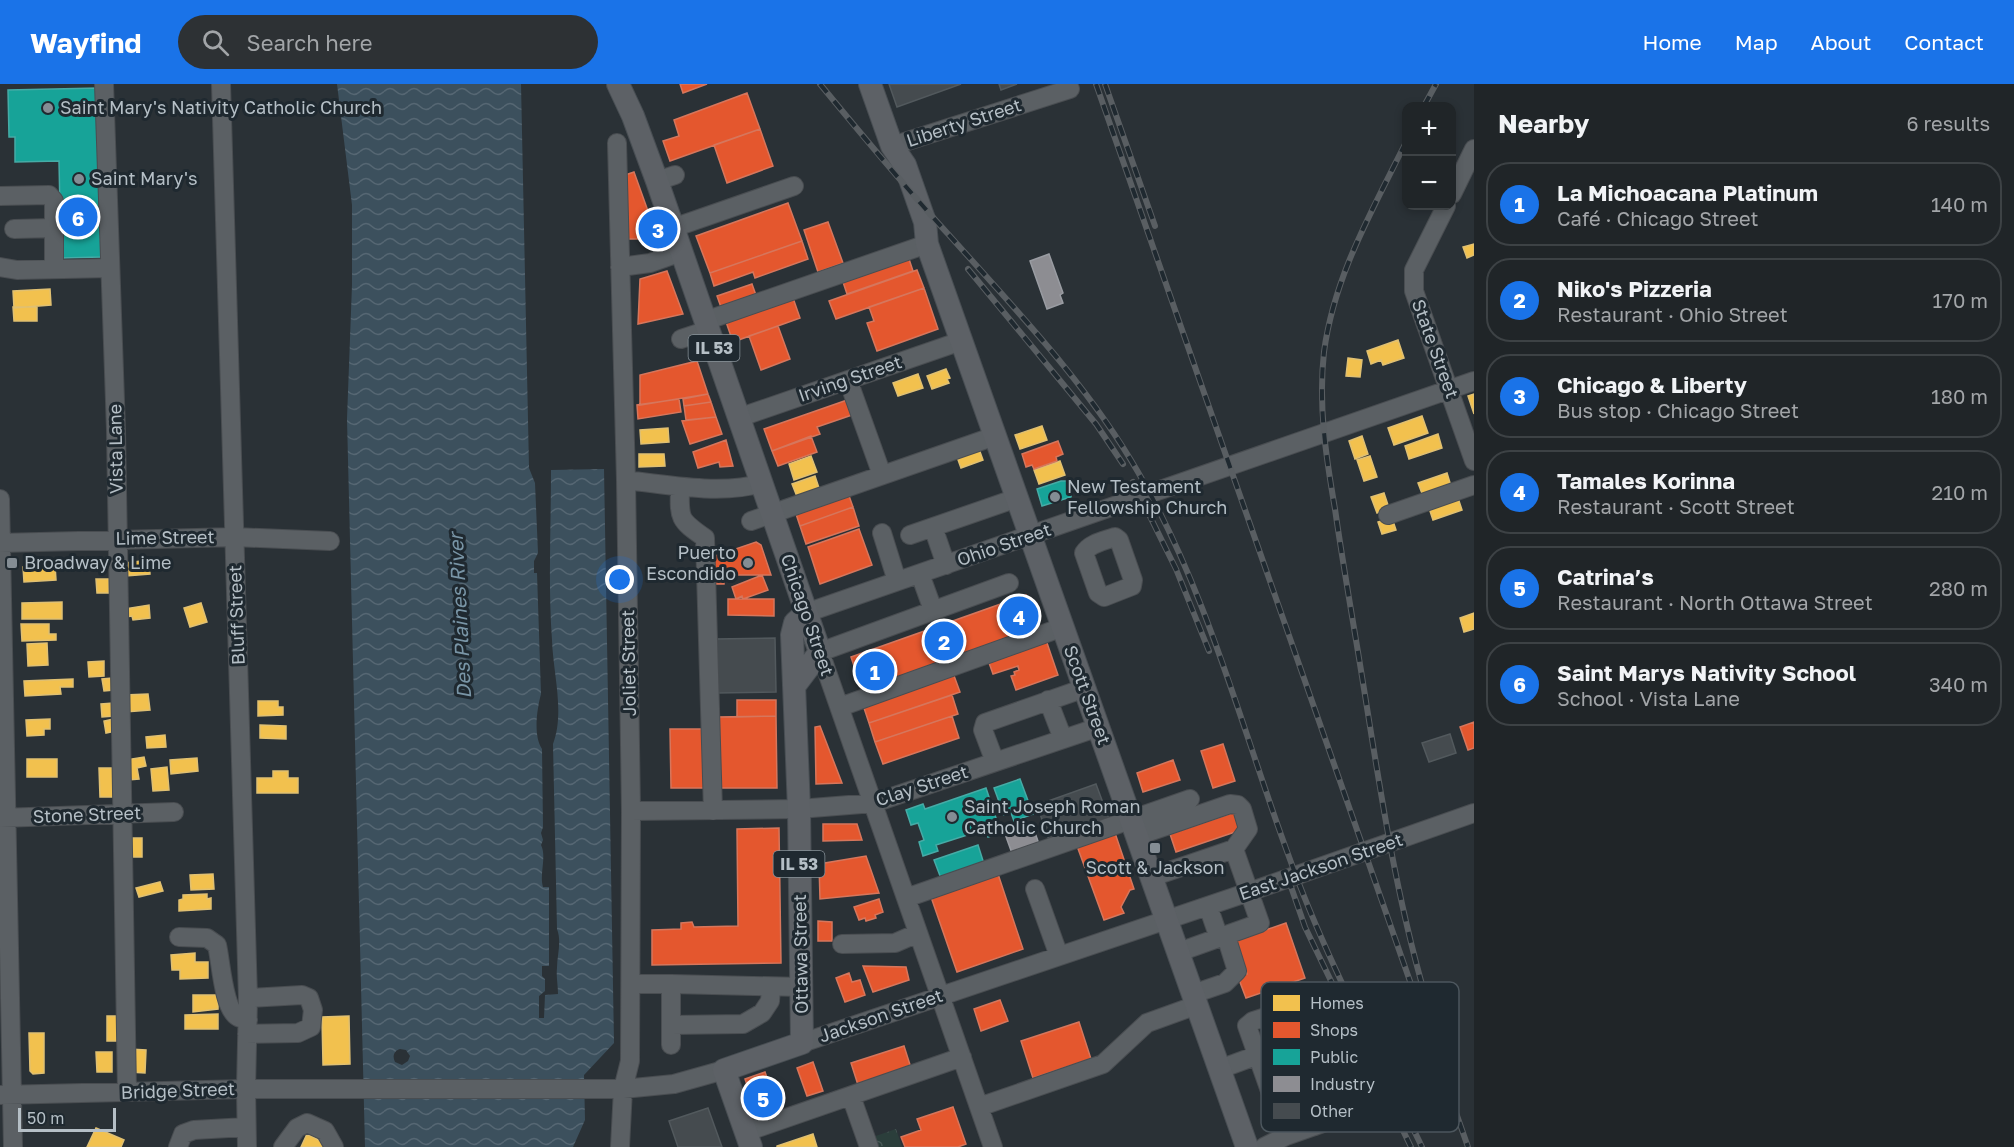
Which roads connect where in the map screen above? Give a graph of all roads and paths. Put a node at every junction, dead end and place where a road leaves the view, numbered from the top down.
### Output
1 (104, 84) edge
2 (221, 84) edge
3 (618, 84) edge
4 (870, 84) edge
5 (1070, 89) dead end
6 (617, 143) dead end
7 (892, 146) junction
8 (1474, 149) edge
9 (794, 186) dead end
10 (1456, 186) edge
11 (0, 196) edge
12 (1444, 210) edge
13 (54, 228) junction
14 (673, 228) junction
15 (14, 229) dead end
16 (927, 244) junction
17 (681, 252) junction
18 (0, 267) edge
19 (620, 267) junction
20 (110, 268) junction
21 (54, 269) junction
22 (706, 326) junction
23 (681, 339) dead end
24 (961, 341) junction
25 (848, 380) junction
26 (1474, 381) edge
27 (1450, 390) junction
28 (738, 418) junction
29 (995, 436) junction
30 (1474, 461) edge
31 (882, 476) junction
32 (626, 480) junction
33 (762, 483) junction
34 (1474, 485) edge
35 (681, 487) junction
36 (1017, 498) junction
37 (0, 499) edge
38 (772, 514) junction
39 (1389, 515) dead end
40 (1083, 517) junction
41 (750, 520) dead end
42 (933, 527) junction
43 (882, 533) dead end
44 (910, 535) dead end
45 (1030, 535) junction
46 (235, 537) junction
47 (118, 539) junction
48 (330, 541) dead end
49 (0, 543) edge
50 (1093, 544) dead end
51 (946, 565) junction
52 (920, 574) junction
53 (897, 581) junction
54 (1009, 583) dead end
55 (933, 610) junction
56 (806, 613) junction
57 (1063, 627) junction
58 (820, 651) junction
59 (795, 685) junction
60 (1085, 688) junction
61 (1048, 700) junction
62 (840, 707) junction
63 (1099, 727) junction
64 (1063, 739) junction
65 (995, 762) junction
66 (1190, 799) dead end
67 (874, 803) junction
68 (799, 809) junction
69 (713, 811) junction
70 (174, 812) dead end
71 (631, 812) junction
72 (122, 813) junction
73 (1474, 813) edge
74 (3, 818) edge
75 (1135, 828) junction
76 (1234, 849) junction
77 (1152, 877) junction
78 (1035, 889) dead end
79 (1249, 892) junction
80 (906, 898) junction
81 (1208, 906) junction
82 (1166, 919) junction
83 (918, 933) junction
84 (1222, 937) junction
85 (179, 938) dead end
86 (842, 944) dead end
87 (1179, 952) junction
88 (1059, 956) junction
89 (631, 984) junction
90 (670, 984) junction
91 (771, 987) junction
92 (801, 987) junction
93 (940, 996) junction
94 (248, 998) junction
95 (1195, 999) junction
96 (1261, 1018) edge
97 (671, 1025) junction
98 (248, 1027) junction
99 (5, 1041) edge
100 (802, 1043) junction
101 (670, 1045) dead end
102 (1258, 1055) junction
103 (962, 1058) junction
104 (1261, 1064) edge
105 (1220, 1069) junction
106 (724, 1070) junction
107 (246, 1089) junction
108 (591, 1089) joint
109 (623, 1089) junction
110 (127, 1092) junction
111 (6, 1095) edge
112 (851, 1096) junction
113 (979, 1107) junction
114 (246, 1127) junction
115 (1285, 1132) edge
116 (1298, 1132) edge
117 (1286, 1136) junction
118 (748, 1140) edge
119 (13, 1147) edge
120 (178, 1147) edge
121 (247, 1147) edge
122 (283, 1147) edge
123 (334, 1147) edge
124 (620, 1147) edge
125 (868, 1147) edge
126 (993, 1147) edge
127 (1247, 1147) edge
128 (1264, 1147) edge

1 - 20 street, Vista Lane
2 - 46 street, Bluff Street
3 - 14 main road, Chicago Street / IL 53
4 - 7 main road, Scott Street
5 - 7 street, Liberty Street
6 - 19 street, Joliet Street
7 - 16 main road, Scott Street
8 - 10 street
9 - 14 street
11 - 13 street
12 - 27 street, State Street
13 - 15 street
13 - 21 street
14 - 17 main road, Chicago Street / IL 53
16 - 22 street
16 - 24 main road, Scott Street
17 - 19 street
17 - 22 main road, Chicago Street / IL 53
18 - 21 street
19 - 32 street, Joliet Street
20 - 21 street
20 - 47 street, Vista Lane
22 - 23 street
22 - 28 main road, Chicago Street / IL 53
24 - 25 street, Irving Street
24 - 29 main road, Scott Street
25 - 28 street, Irving Street
25 - 31 street
26 - 27 street, Ohio Street
27 - 30 street, State Street
27 - 40 street, Ohio Street
28 - 33 main road, Chicago Street / IL 53
29 - 31 street
29 - 36 main road, Scott Street
31 - 38 street
32 - 35 street
32 - 71 street, Joliet Street
33 - 35 street
33 - 38 main road, Chicago Street / IL 53
34 - 39 street
35 - 69 street
36 - 42 street
36 - 45 main road, Scott Street
37 - 49 street
38 - 41 street
38 - 56 main road, Chicago Street / IL 53
40 - 45 street, Ohio Street
40 - 50 street
42 - 44 street
42 - 51 street
43 - 53 street
45 - 51 street, Ohio Street
45 - 57 main road, Scott Street
46 - 47 street, Lime Street
46 - 48 street, Lime Street
46 - 94 street, Bluff Street
47 - 49 street, Lime Street
47 - 72 street, Vista Lane
49 - 74 street
51 - 52 street, Ohio Street
52 - 53 street, Ohio Street
52 - 55 street
53 - 56 street, Ohio Street
54 - 55 street
55 - 58 street
56 - 58 main road, Chicago Street
56 - 59 main road, Ottawa Street
57 - 60 main road, Scott Street
57 - 62 street
58 - 59 main road
58 - 62 street, Chicago Street
59 - 68 main road, Ottawa Street / IL 53
60 - 61 street
60 - 63 main road, Scott Street
61 - 64 street
61 - 65 street
62 - 67 street, Chicago Street
63 - 64 street, Clay Street
63 - 75 main road, Scott Street
64 - 65 street, Clay Street
65 - 67 street, Clay Street
66 - 75 street
67 - 68 street, Clay Street
67 - 80 street, Chicago Street
68 - 69 street, Clay Street
68 - 92 main road, Ottawa Street / IL 53
69 - 71 street, Clay Street
70 - 72 street, Stone Street
71 - 89 street, Joliet Street
72 - 74 street, Stone Street
72 - 110 street, Vista Lane
73 - 79 street, East Jackson Street
74 - 99 street
75 - 76 street
75 - 77 main road, Scott Street
75 - 80 street
76 - 77 street
76 - 79 street
77 - 82 main road, Scott Street
78 - 88 street
79 - 81 street, East Jackson Street
79 - 84 street
80 - 83 street, Chicago Street
81 - 82 street, East Jackson Street
81 - 84 street
82 - 87 main road, Scott Street
82 - 88 street, Jackson Street
83 - 86 street
83 - 93 street, Chicago Street
84 - 87 street
84 - 95 street
85 - 98 street
87 - 95 main road, Scott Street
88 - 93 street, Jackson Street
89 - 90 street
89 - 109 street, Joliet Street
90 - 91 street
90 - 97 street
91 - 92 street
91 - 97 street
92 - 100 main road, Ottawa Street / IL 53
93 - 100 street, Jackson Street
93 - 103 street, Chicago Street
94 - 98 street, Bluff Street
94 - 98 street
95 - 105 main road, Scott Street
95 - 113 street
96 - 102 street
97 - 101 street
98 - 107 street, Bluff Street
99 - 111 street
100 - 106 main road, Jackson Street
102 - 104 street
102 - 105 street
103 - 112 street
103 - 113 street, Chicago Street
105 - 127 main road, Scott Street
106 - 109 street, Jackson Street
106 - 118 main road
107 - 108 street, Bridge Street
107 - 110 street, Bridge Street
107 - 114 street, Bluff Street
108 - 109 street, Jackson Street
109 - 124 street, Joliet Street
110 - 111 street, Bridge Street
111 - 119 street
112 - 118 street
112 - 125 street
113 - 126 street, Chicago Street
114 - 120 street
114 - 121 street, Bluff Street
115 - 117 street
116 - 117 street
117 - 128 street
122 - 123 street

